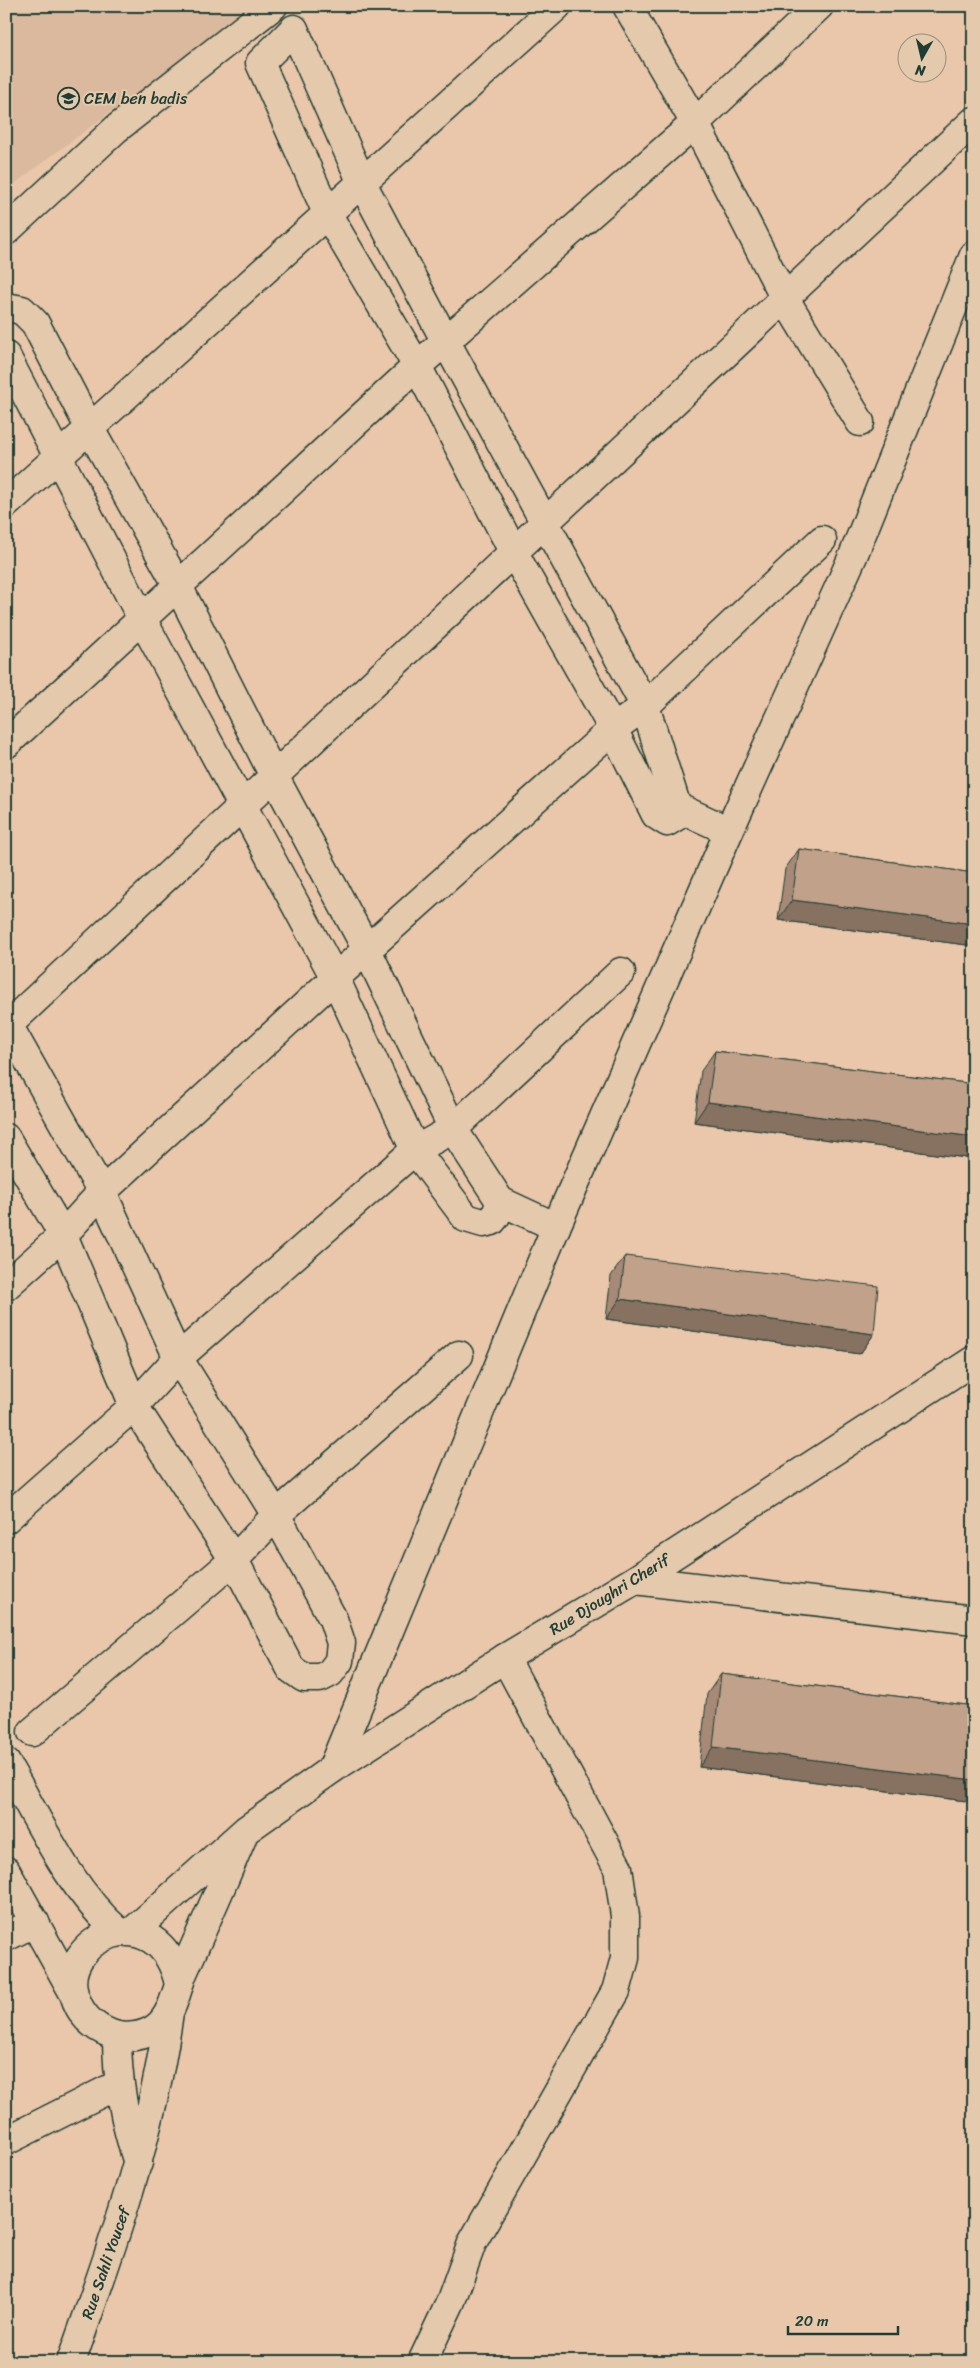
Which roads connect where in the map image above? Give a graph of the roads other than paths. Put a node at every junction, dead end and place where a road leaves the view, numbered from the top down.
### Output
1 (273, 6) edge
2 (556, 6) edge
3 (627, 6) edge
4 (819, 6) edge
5 (974, 121) edge
6 (695, 123) junction
7 (362, 183) junction
8 (328, 215) junction
9 (6, 230) edge
10 (974, 255) edge
11 (785, 299) junction
12 (6, 307) edge
13 (446, 342) junction
14 (6, 356) edge
15 (417, 366) junction
16 (860, 422) dead end
17 (90, 430) junction
18 (58, 456) junction
19 (6, 504) edge
20 (545, 522) junction
21 (822, 540) dead end
22 (514, 553) junction
23 (178, 586) junction
24 (142, 619) junction
25 (645, 706) junction
26 (613, 729) junction
27 (6, 744) edge
28 (274, 776) junction
29 (244, 806) junction
30 (677, 807) junction
31 (729, 831) junction
32 (367, 950) junction
33 (621, 972) dead end
34 (335, 978) junction
35 (7, 1024) edge
36 (453, 1130) junction
37 (6, 1138) edge
38 (415, 1150) junction
39 (102, 1192) junction
40 (500, 1201) junction
41 (556, 1227) junction
42 (63, 1235) junction
43 (6, 1286) edge
44 (459, 1355) dead end
45 (178, 1358) junction
46 (974, 1360) edge
47 (134, 1406) junction
48 (276, 1515) junction
49 (6, 1519) edge
50 (234, 1560) junction
51 (635, 1580) junction
52 (974, 1620) edge
53 (505, 1658) junction
54 (32, 1732) dead end
55 (6, 1764) edge
56 (332, 1769) junction
57 (246, 1830) junction
58 (6, 1871) edge
59 (35, 1922) junction
60 (125, 1932) junction
61 (6, 1937) edge
62 (179, 1984) junction
63 (73, 1992) junction
64 (169, 2012) junction
65 (118, 2036) junction
66 (119, 2084) junction
67 (6, 2141) edge
68 (138, 2163) junction
69 (70, 2362) edge
70 (422, 2362) edge

1 - 9 street
2 - 7 street
3 - 6 street
4 - 6 street
5 - 11 street
6 - 11 street
6 - 13 street
7 - 8 street
7 - 8 street
7 - 13 street
8 - 15 street
8 - 17 street
10 - 31 street
11 - 16 street
11 - 20 street
12 - 17 street
13 - 15 street
13 - 20 street
14 - 18 street
15 - 22 street
15 - 23 street
17 - 18 street
17 - 23 street
18 - 19 street
18 - 24 street
20 - 22 street
20 - 25 street
21 - 25 street
22 - 26 street
22 - 28 street
23 - 24 street
23 - 28 street
24 - 27 street
24 - 29 street
25 - 26 street
25 - 30 street
26 - 30 street
26 - 32 street
28 - 29 street
28 - 32 street
29 - 34 street
29 - 35 street
30 - 31 street
31 - 41 street
32 - 34 street
32 - 36 street
33 - 36 street
34 - 38 street
34 - 39 street
35 - 39 street
36 - 38 street
36 - 40 street
37 - 42 street
38 - 40 street
38 - 45 street
39 - 42 street
39 - 45 street
40 - 41 street
41 - 56 street
42 - 43 street
42 - 47 street
44 - 48 street
45 - 47 street
45 - 48 street
46 - 51 street, Rue Djoughri Cherif
47 - 49 street
47 - 50 street
48 - 50 street
48 - 50 street
50 - 54 street
51 - 52 street
51 - 53 street, Rue Djoughri Cherif
53 - 56 street, Rue Djoughri Cherif
53 - 70 street
55 - 60 street
56 - 57 street, Rue Djoughri Cherif
57 - 60 street, Rue Djoughri Cherif
57 - 62 street
58 - 59 street
59 - 61 street
59 - 63 street
60 - 62 street
60 - 63 street
62 - 64 street
63 - 65 street
64 - 65 street
64 - 68 street, Rue Sahli Youcef
65 - 66 street
66 - 67 street
66 - 68 street
68 - 69 street, Rue Sahli Youcef

